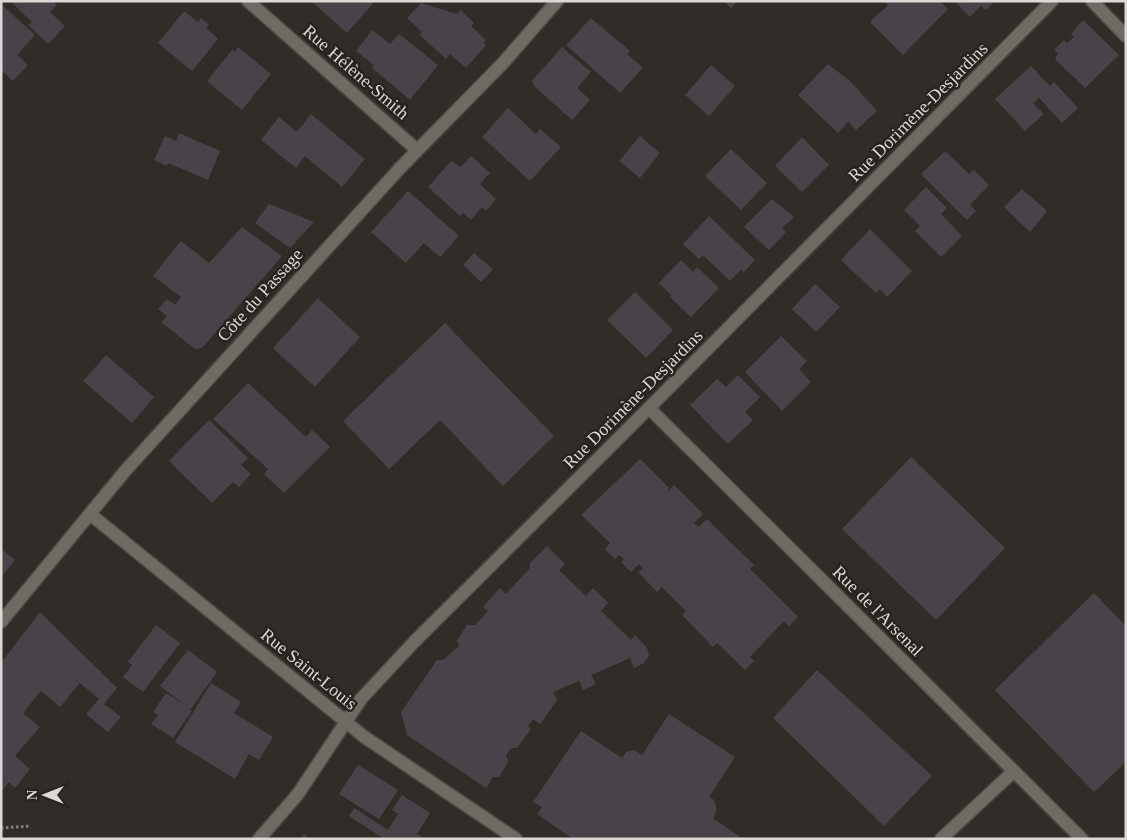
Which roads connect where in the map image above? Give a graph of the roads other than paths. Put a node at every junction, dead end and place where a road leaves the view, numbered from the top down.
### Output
1 (248, 1) edge
2 (557, 1) edge
3 (1052, 1) edge
4 (1092, 1) edge
5 (1126, 36) edge
6 (417, 150) junction
7 (649, 408) junction
8 (90, 514) junction
9 (1, 622) edge
10 (346, 721) junction
11 (1014, 771) junction
12 (500, 834) edge
13 (259, 839) edge
14 (516, 839) edge
15 (941, 839) edge
16 (1082, 839) edge

1 - 6 main road, Rue Hélène-Smith
2 - 6 main road, Côte du Passage
3 - 7 main road, Rue Dorimène-Desjardins
4 - 5 main road
6 - 8 main road, Côte du Passage
7 - 10 main road, Rue Dorimène-Desjardins
7 - 11 main road, Rue de l'Arsenal
8 - 9 main road, Côte du Passage
8 - 10 main road, Rue Saint-Louis
10 - 12 main road, Rue Saint-Louis
10 - 13 main road, Rue Dorimène-Desjardins
11 - 15 main road
11 - 16 main road, Rue de l'Arsenal
12 - 14 main road, Rue Saint-Louis

